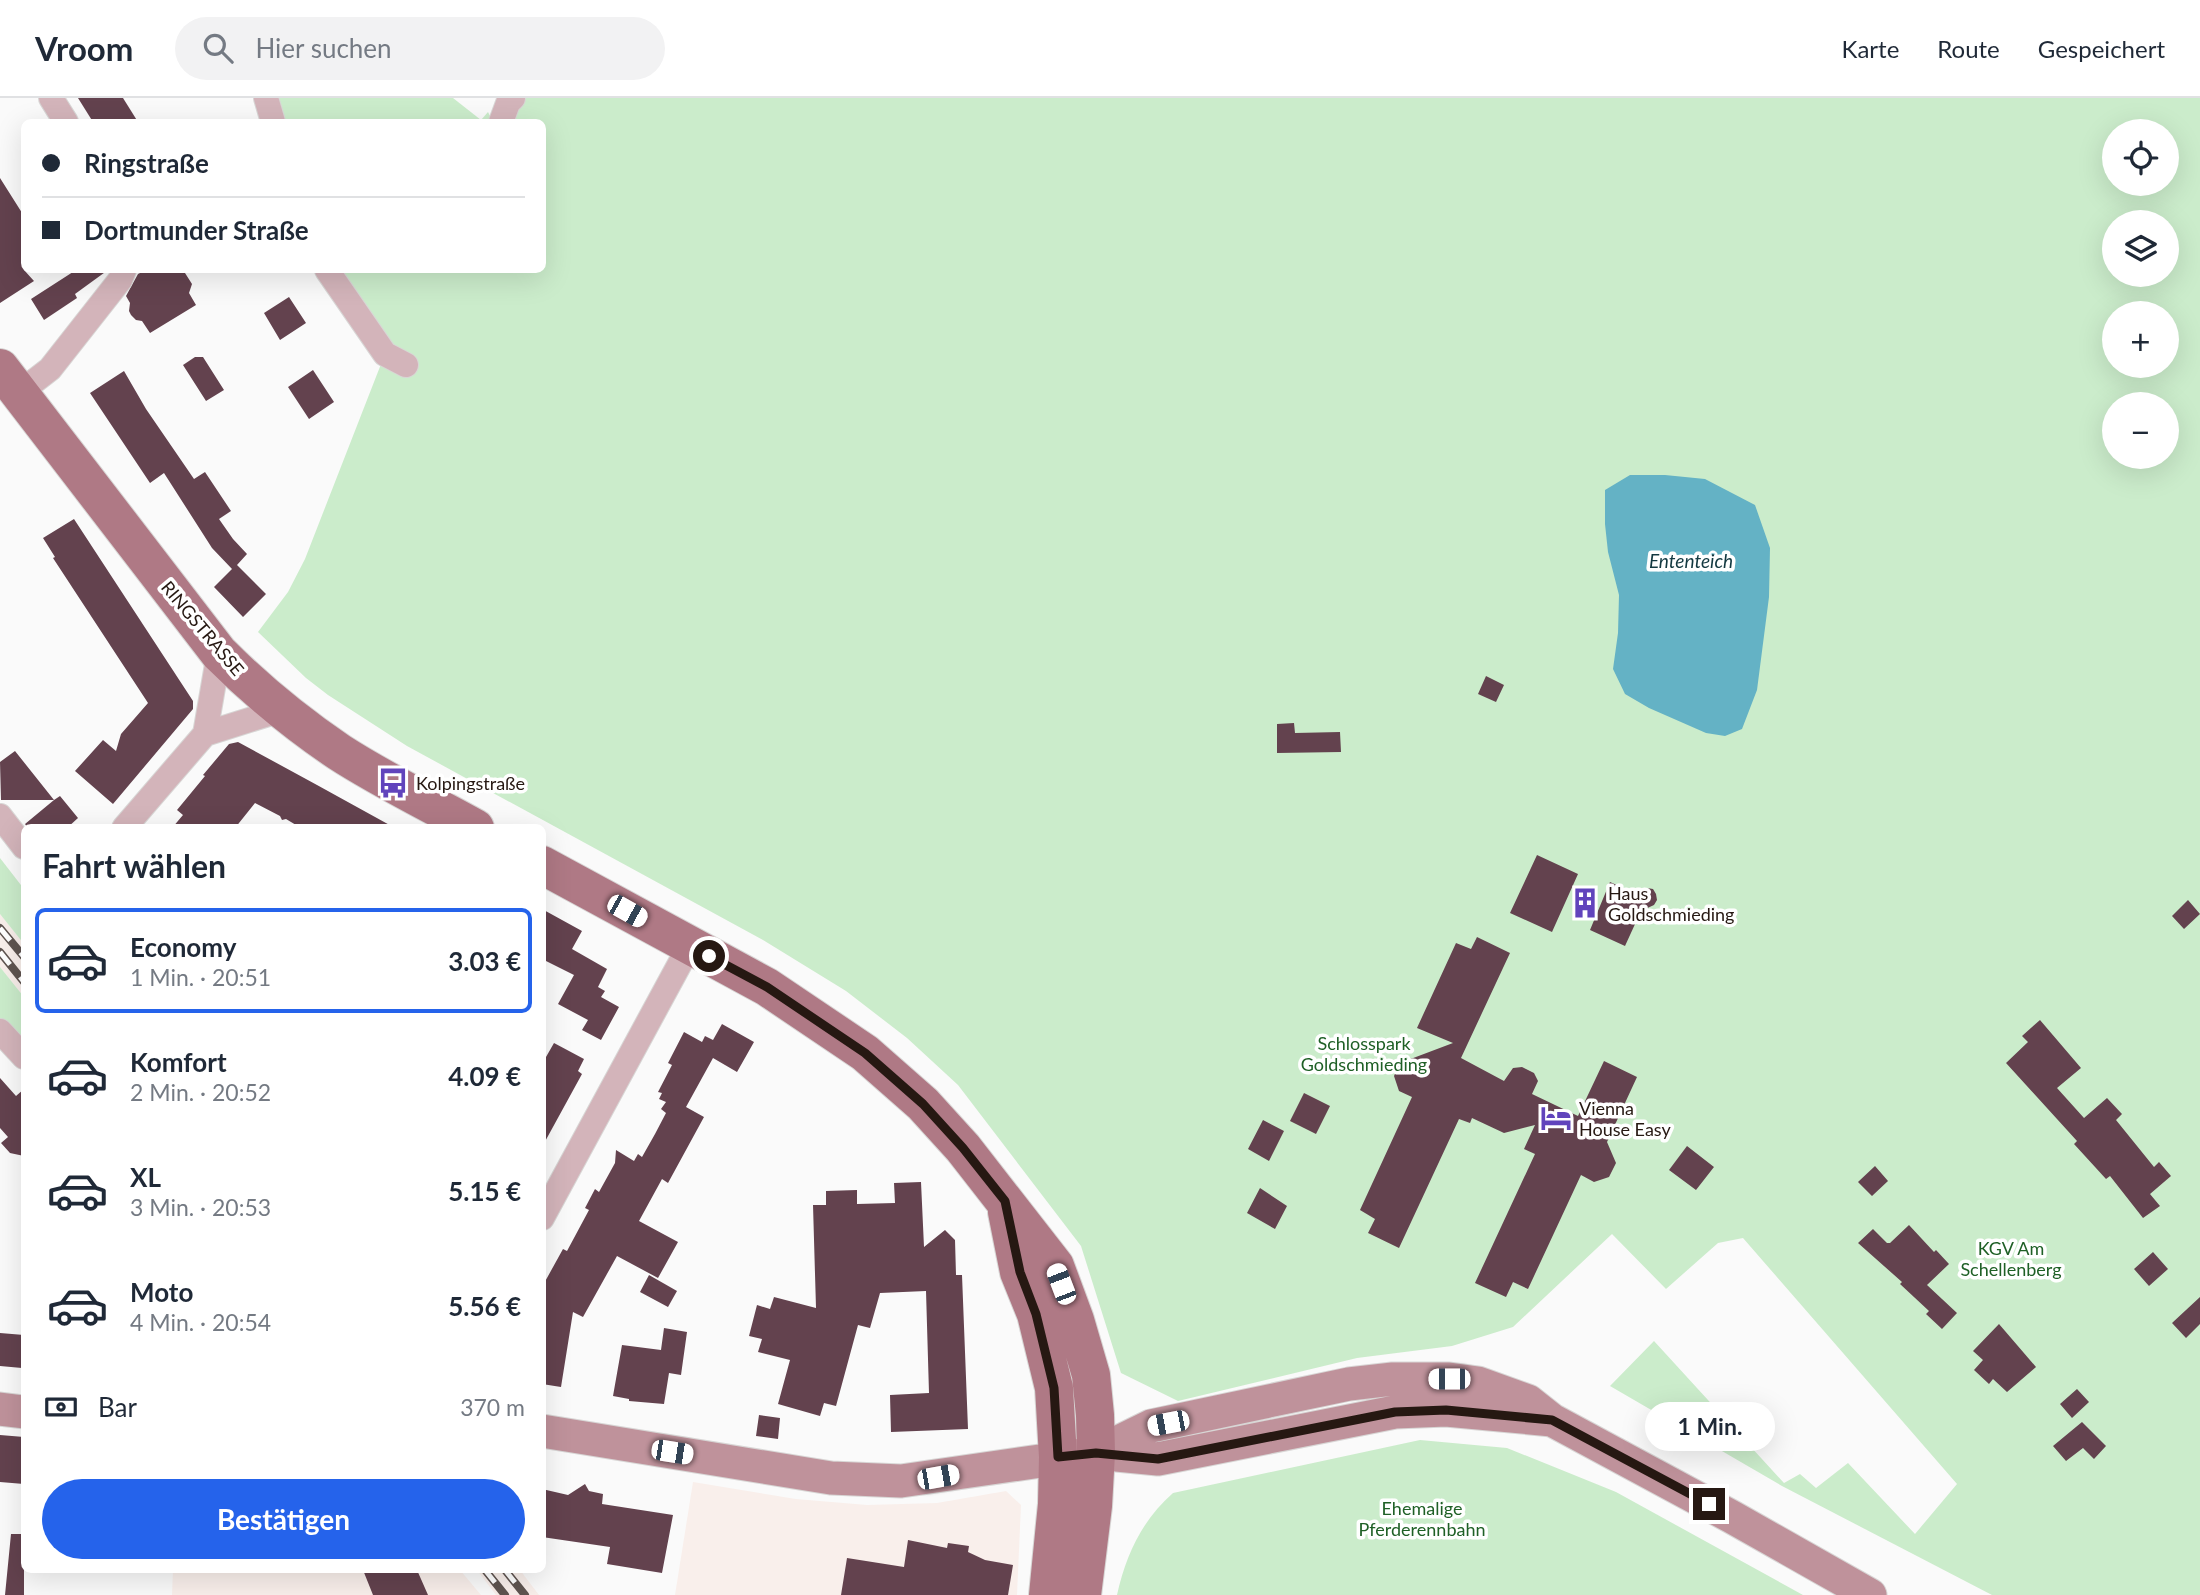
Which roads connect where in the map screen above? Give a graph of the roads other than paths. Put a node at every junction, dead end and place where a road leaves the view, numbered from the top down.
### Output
1 (51, 98) edge
2 (266, 98) edge
3 (513, 98) edge
4 (64, 119) edge
5 (272, 119) edge
6 (502, 119) edge
7 (123, 273) edge
8 (329, 273) edge
9 (405, 365) dead end
10 (10, 380) edge
11 (219, 653) junction
12 (281, 710) junction
13 (205, 734) junction
14 (0, 816) edge
15 (127, 824) edge
16 (468, 824) edge
17 (21, 843) edge
18 (546, 866) edge
19 (690, 945) junction
20 (0, 1031) edge
21 (21, 1054) edge
22 (1005, 1201) junction
23 (546, 1211) edge
24 (0, 1409) edge
25 (21, 1412) edge
26 (546, 1432) edge
27 (1096, 1453) junction
28 (1058, 1457) junction
29 (1048, 1595) edge
30 (1082, 1595) edge
31 (1870, 1595) edge

1 - 4 street
2 - 5 street
3 - 6 street
7 - 10 street, RINGSTRASSE
8 - 9 street
10 - 11 main road, RINGSTRASSE
11 - 12 main road, RINGSTRASSE
11 - 13 street
12 - 13 street
12 - 16 main road, RINGSTRASSE
13 - 15 street
14 - 17 street
18 - 19 main road
19 - 22 main road
19 - 23 street
20 - 21 street
22 - 27 main road
22 - 28 main road
24 - 25 main road
26 - 28 main road
27 - 28 main road
27 - 30 main road
27 - 31 main road
28 - 29 main road

